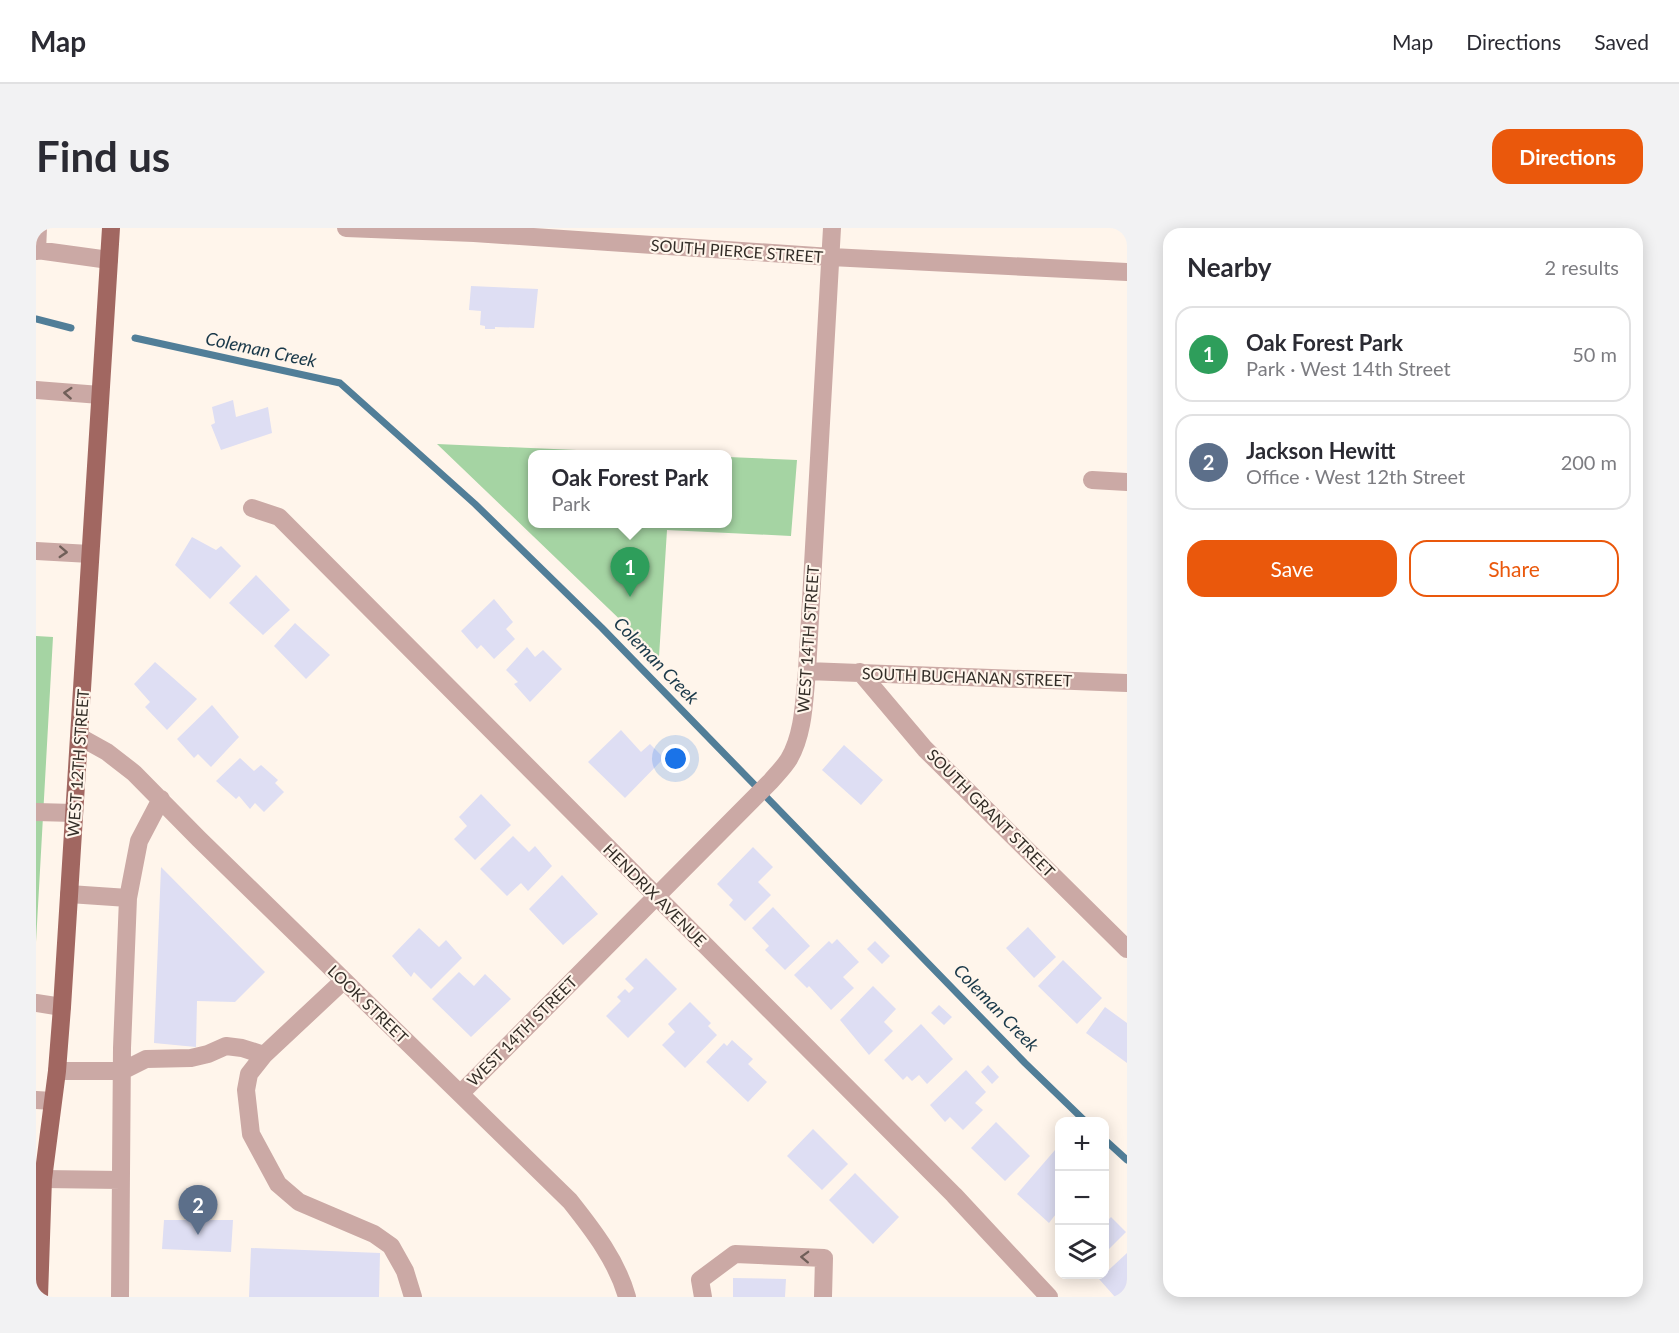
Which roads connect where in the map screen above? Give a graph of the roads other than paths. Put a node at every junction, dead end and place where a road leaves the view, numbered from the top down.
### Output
1 (38, 228) edge
2 (111, 228) edge
3 (346, 228) edge
4 (832, 228) edge
5 (37, 251) edge
6 (831, 257) junction
7 (109, 260) junction
8 (1127, 272) edge
9 (36, 390) edge
10 (100, 395) junction
11 (1092, 480) dead end
12 (1127, 482) edge
13 (252, 508) dead end
14 (36, 551) edge
15 (90, 554) junction
16 (807, 671) junction
17 (860, 672) junction
18 (1127, 683) edge
19 (80, 737) junction
20 (161, 799) junction
21 (36, 812) edge
22 (74, 813) junction
23 (69, 894) junction
24 (656, 896) junction
25 (128, 898) junction
26 (1127, 949) edge
27 (343, 981) junction
28 (36, 1003) edge
29 (62, 1007) junction
30 (264, 1055) junction
31 (57, 1071) junction
32 (122, 1071) junction
33 (461, 1093) junction
34 (44, 1101) edge
35 (43, 1179) junction
36 (121, 1180) junction
37 (701, 1288) edge
38 (39, 1297) edge
39 (120, 1297) edge
40 (413, 1297) edge
41 (627, 1297) edge
42 (823, 1297) edge
43 (1049, 1297) edge

1 - 5 street
2 - 7 main road, WEST 12TH STREET
3 - 6 street, SOUTH PIERCE STREET
4 - 6 street, WEST 14TH STREET
5 - 7 street
6 - 8 street, SOUTH PIERCE STREET
6 - 16 street, WEST 14TH STREET
7 - 10 main road, WEST 12TH STREET
10 -> 9 street
10 - 15 main road, WEST 12TH STREET
11 - 12 street
13 - 24 street, HENDRIX AVENUE
14 -> 15 street
15 - 19 main road, WEST 12TH STREET
16 - 17 street, SOUTH BUCHANAN STREET
16 - 24 street, WEST 14TH STREET
17 - 18 street, SOUTH BUCHANAN STREET
17 - 26 street, SOUTH GRANT STREET
19 - 20 street, LOOK STREET
19 - 22 main road, WEST 12TH STREET
20 - 25 street
20 - 27 street, LOOK STREET
21 - 22 street
22 - 23 main road, WEST 12TH STREET
23 - 25 street
23 - 29 main road, WEST 12TH STREET
24 - 33 street, WEST 14TH STREET
24 - 43 street, HENDRIX AVENUE
25 - 32 street
27 - 30 street
27 - 33 street, LOOK STREET
28 - 29 street
29 - 31 main road, WEST 12TH STREET
30 - 32 street
30 - 40 street
31 - 32 street
31 - 34 main road, WEST 12TH STREET
32 - 36 street
33 - 41 street, LOOK STREET
34 - 35 main road, WEST 12TH STREET
35 - 36 street
35 - 38 main road, WEST 12TH STREET
36 - 39 street
42 -> 37 street

